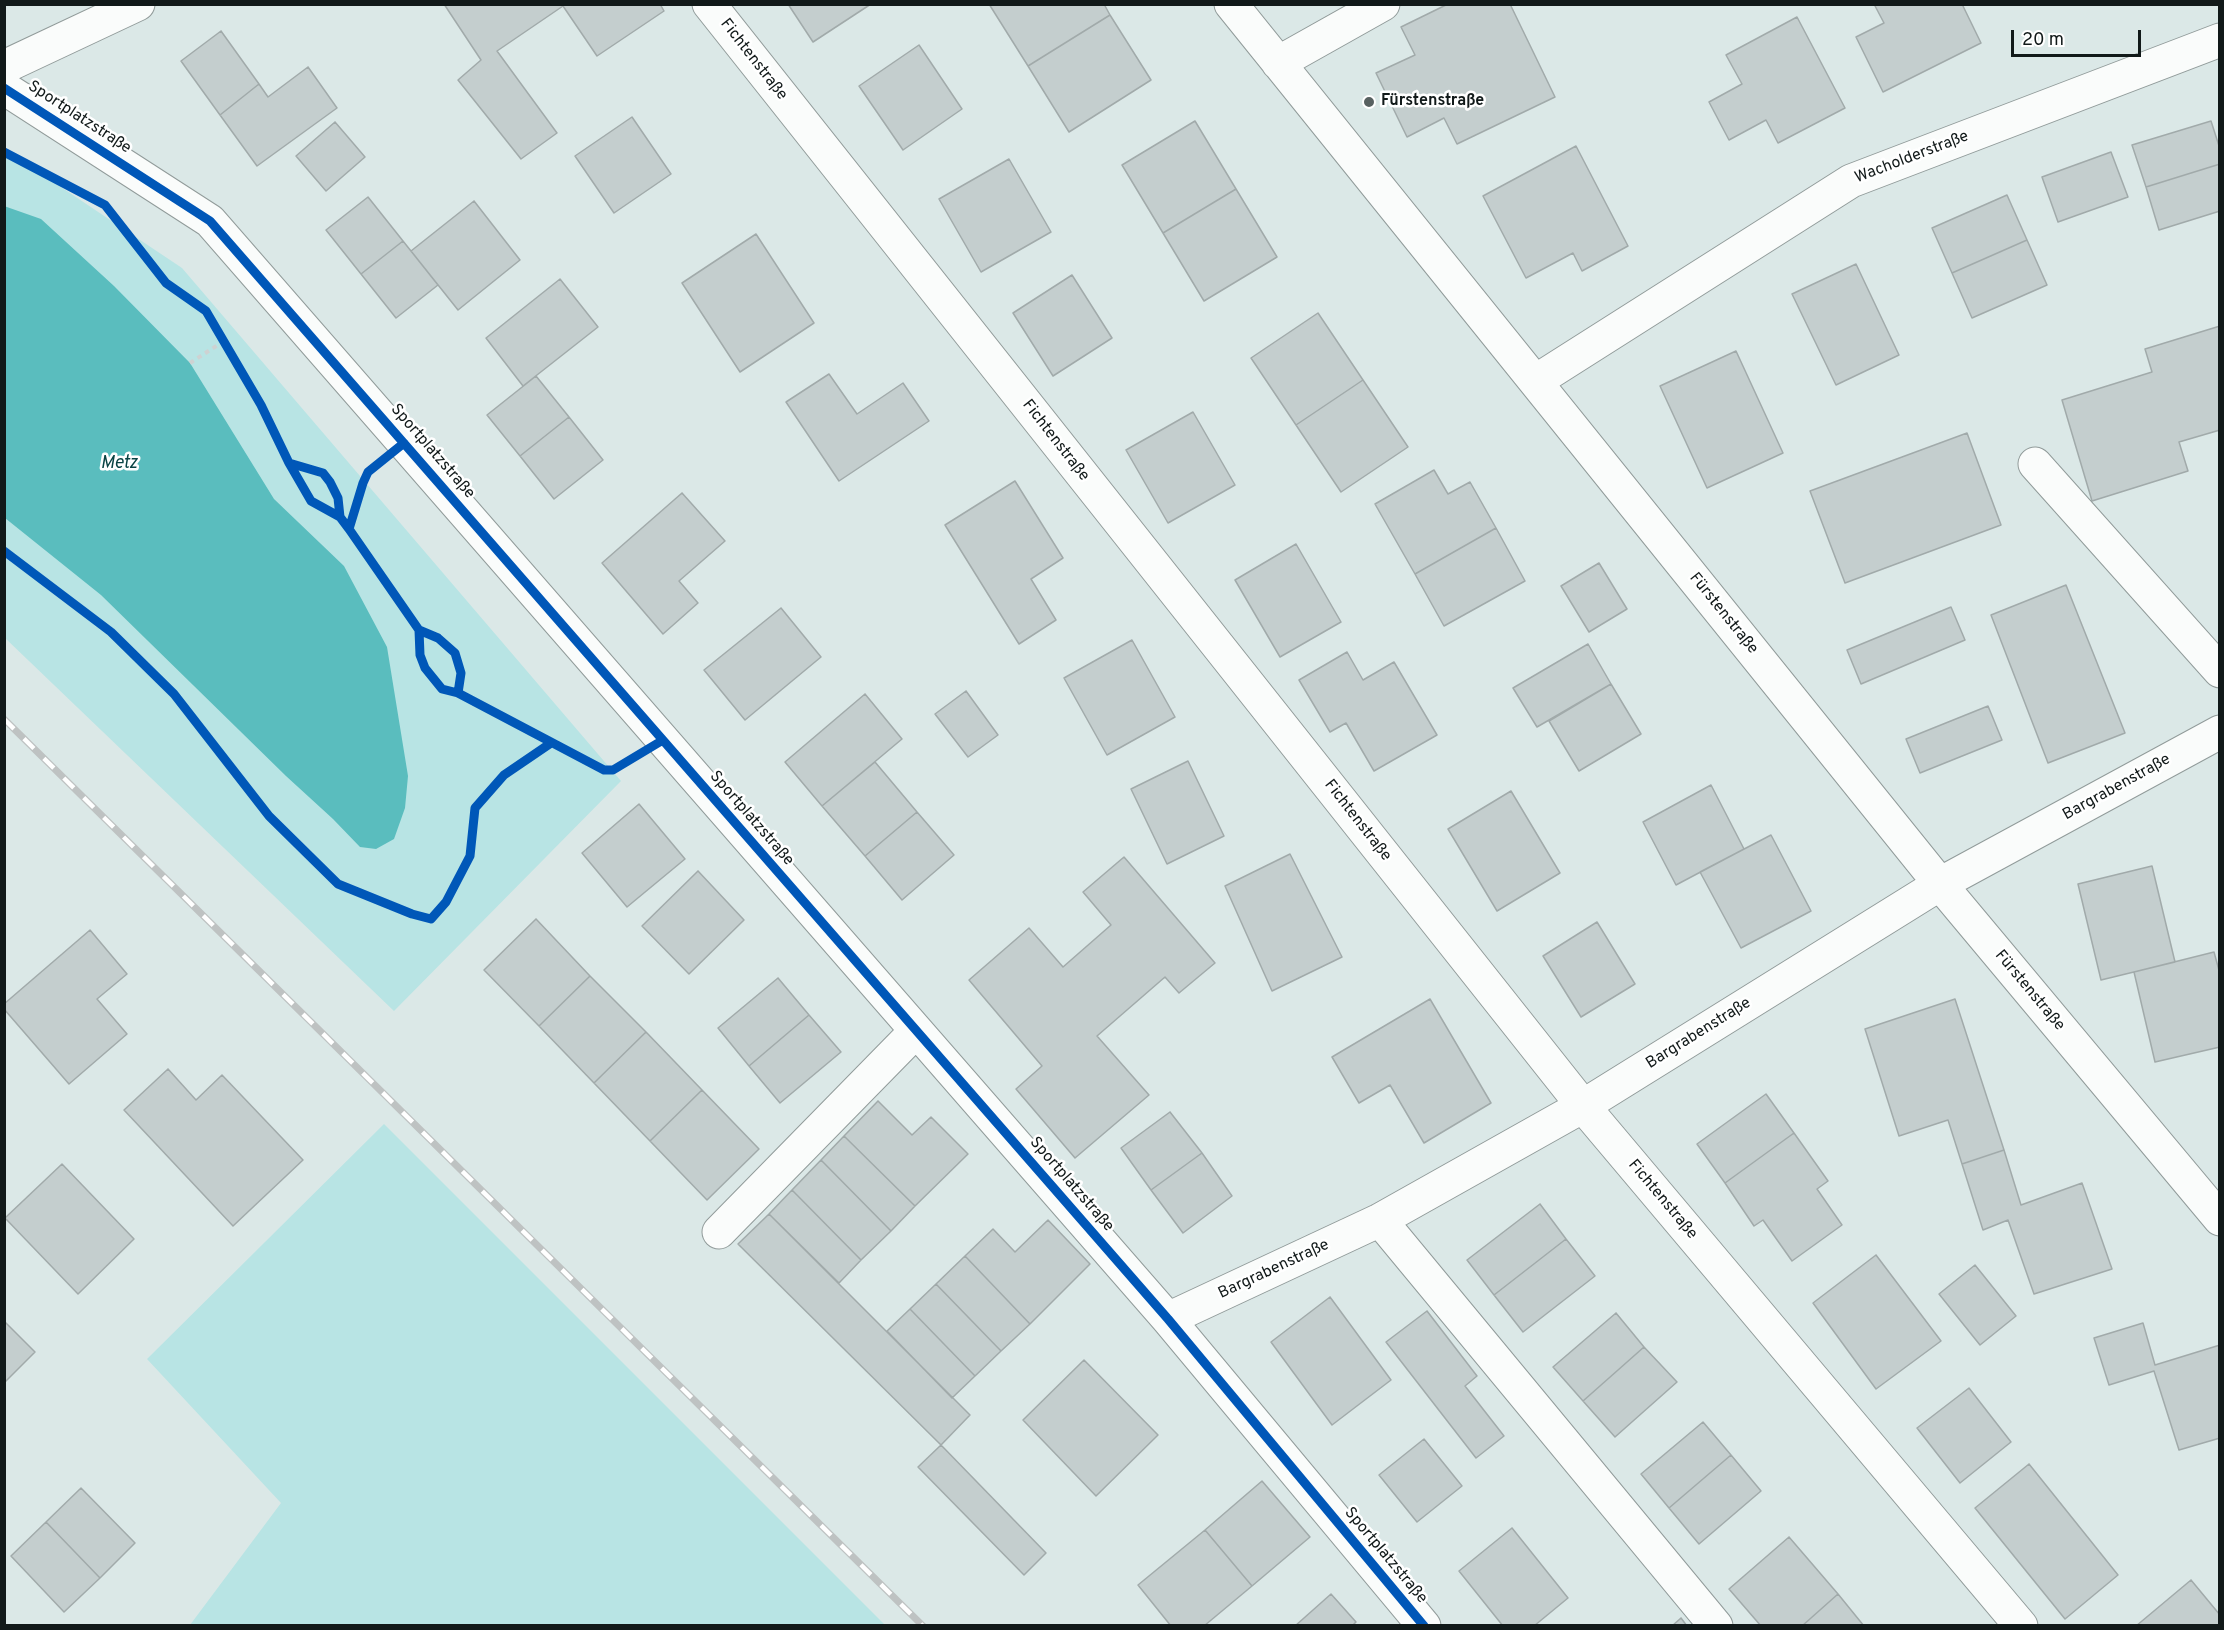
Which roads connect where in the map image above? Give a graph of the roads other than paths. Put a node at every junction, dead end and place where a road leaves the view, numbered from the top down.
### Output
1 (138, 4) edge
2 (709, 4) edge
3 (1231, 4) edge
4 (1383, 4) edge
5 (2220, 40) edge
6 (1278, 63) junction
7 (4, 67) edge
8 (4, 88) edge
9 (1536, 381) junction
10 (2035, 464) dead end
11 (2220, 671) edge
12 (2220, 732) edge
13 (1940, 884) junction
14 (916, 1030) junction
15 (1583, 1106) junction
16 (2220, 1219) edge
17 (1380, 1220) junction
18 (719, 1232) dead end
19 (1168, 1319) junction
20 (1424, 1626) edge
21 (1716, 1626) edge
22 (2021, 1626) edge

1 - 7 street
2 - 15 street, Fichtenstraße
3 - 6 street, Fürstenstraße
4 - 6 street
5 - 9 street, Wacholderstraße
6 - 9 street, Fürstenstraße
8 - 14 street, Sportplatzstraße
9 - 13 street, Fürstenstraße
10 - 11 street
12 - 13 street, Bargrabenstraße
13 - 15 street, Bargrabenstraße
13 - 16 street, Fürstenstraße
14 - 18 street
14 - 19 street, Sportplatzstraße
15 - 17 street, Bargrabenstraße
15 - 22 street, Fichtenstraße
17 - 19 street, Bargrabenstraße
17 - 21 street
19 - 20 street, Sportplatzstraße

